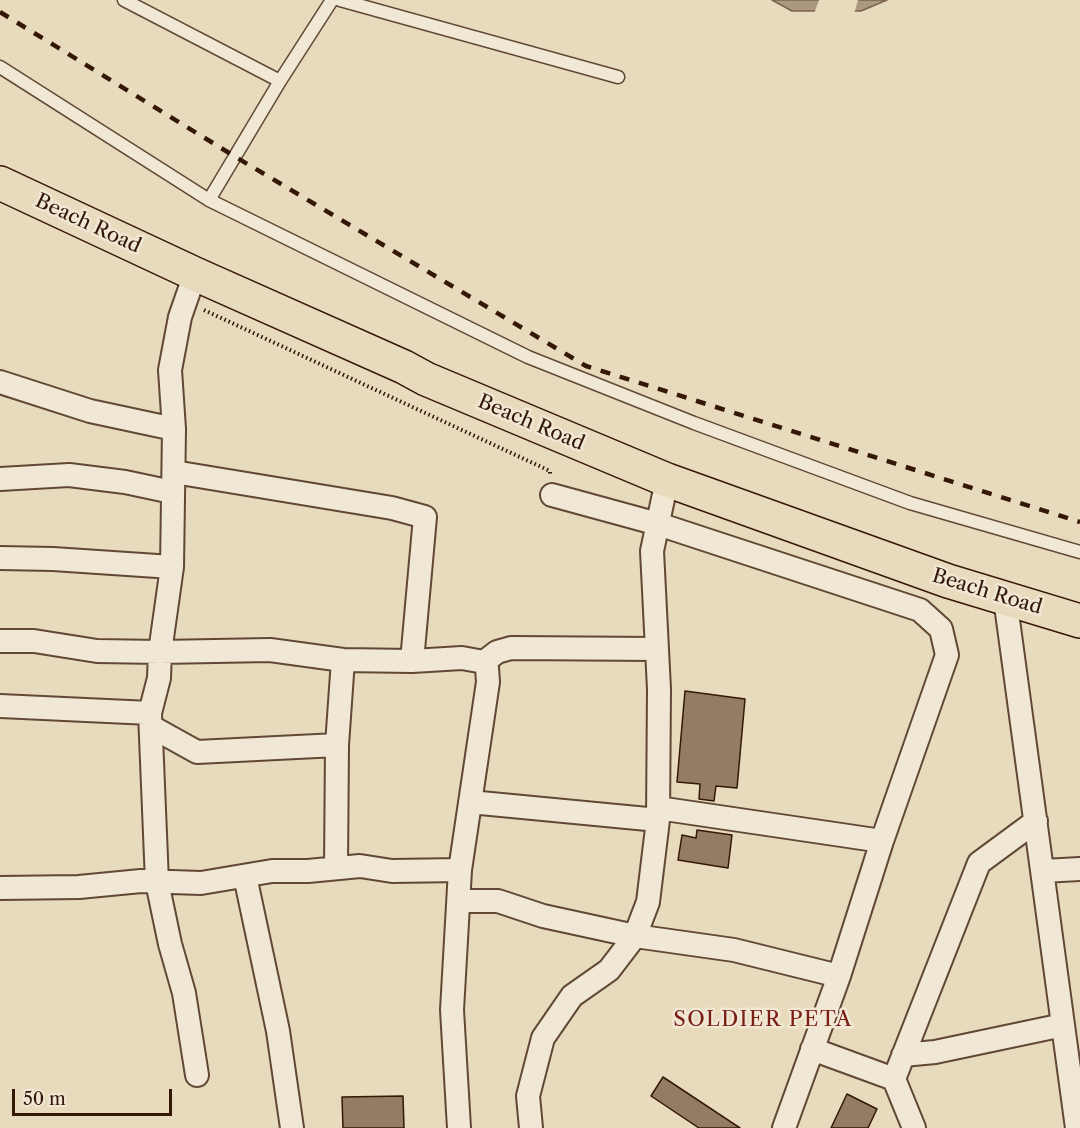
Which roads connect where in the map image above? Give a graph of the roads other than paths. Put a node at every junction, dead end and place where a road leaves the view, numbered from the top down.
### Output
1 (124, 0) edge
2 (332, 0) edge
3 (340, 0) edge
4 (0, 67) edge
5 (618, 77) dead end
6 (280, 81) junction
7 (0, 183) edge
8 (208, 200) junction
9 (190, 288) junction
10 (0, 382) edge
11 (174, 429) junction
12 (0, 479) edge
13 (667, 480) junction
14 (173, 482) junction
15 (552, 495) road end
16 (658, 524) junction
17 (1080, 542) edge
18 (1065, 548) junction
19 (1080, 552) edge
20 (0, 558) edge
21 (172, 567) junction
22 (1005, 598) junction
23 (1080, 621) edge
24 (0, 641) edge
25 (657, 649) junction
26 (160, 652) junction
27 (343, 660) junction
28 (412, 661) junction
29 (484, 662) junction
30 (0, 706) edge
31 (151, 720) junction
32 (337, 745) junction
33 (470, 802) junction
34 (658, 814) junction
35 (1036, 821) junction
36 (882, 841) junction
37 (336, 868) junction
38 (1080, 869) edge
39 (460, 870) junction
40 (1043, 871) junction
41 (245, 876) junction
42 (157, 882) junction
43 (0, 888) edge
44 (459, 901) junction
45 (635, 936) junction
46 (839, 976) junction
47 (1063, 1025) junction
48 (812, 1049) junction
49 (903, 1055) junction
50 (197, 1075) dead end
51 (894, 1079) junction
52 (292, 1128) edge
53 (459, 1128) edge
54 (531, 1128) edge
55 (784, 1128) edge
56 (914, 1128) edge
57 (1077, 1128) edge

1 - 6 lane
2 - 6 lane
3 - 5 lane
4 - 8 lane
6 - 8 lane
7 - 9 main road, Beach Road
8 - 18 lane
9 - 11 street
9 - 13 main road, Beach Road
10 - 11 street
11 - 14 street
12 - 14 street
13 - 16 street
13 - 22 main road, Beach Road
14 - 21 street
14 - 28 street
15 - 16 street
16 - 25 street
16 - 36 street
17 - 18 lane
18 - 19 lane
20 - 21 street
21 - 26 street
22 - 23 main road, Beach Road
22 - 35 street
24 - 26 street
25 - 29 street
25 - 34 street
26 - 27 street
26 - 31 street
27 - 28 street
27 - 32 street
28 - 29 street
29 - 33 street
30 - 31 street
31 - 32 street
31 - 42 street
32 - 37 street
33 - 34 street
33 - 39 street
34 - 36 street
34 - 45 street
35 - 40 street
35 - 49 street
36 - 46 street
37 - 39 street
37 - 41 street
38 - 40 street
39 - 44 street
40 - 47 street
41 - 42 street
41 - 52 street
42 - 43 street
42 - 50 street
44 - 45 street
44 - 53 street
45 - 46 street
45 - 54 street
46 - 48 street
47 - 49 street
47 - 57 street
48 - 51 street
48 - 55 street
49 - 51 street
51 - 56 street

